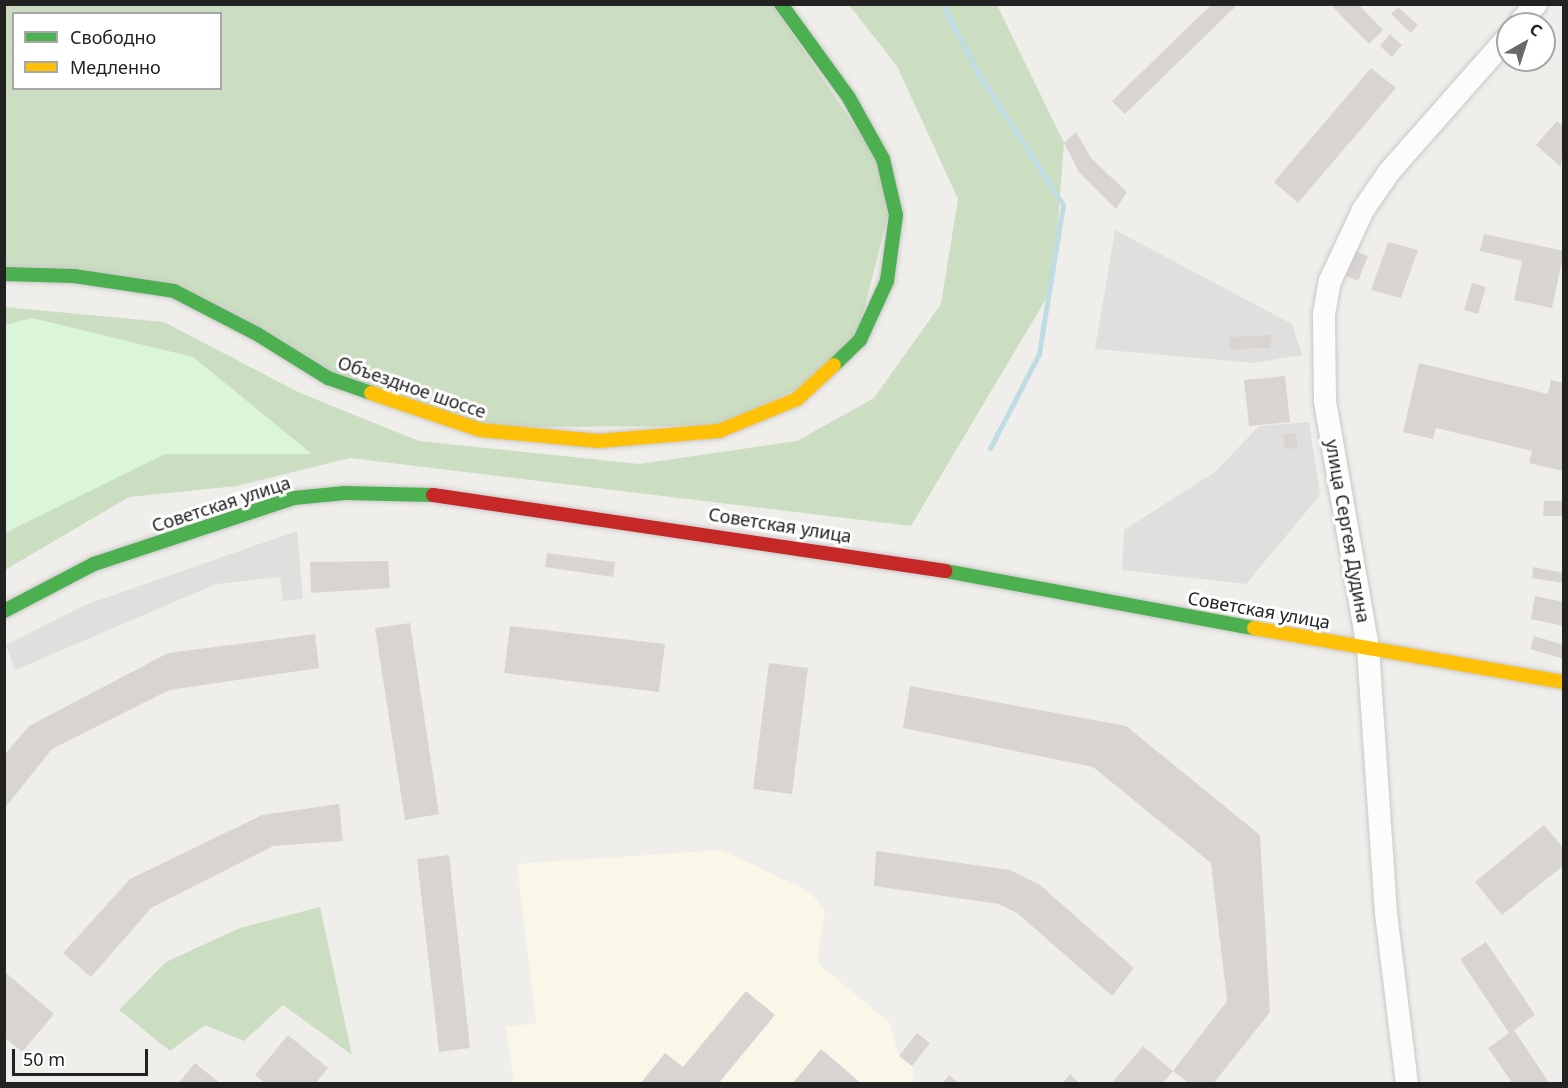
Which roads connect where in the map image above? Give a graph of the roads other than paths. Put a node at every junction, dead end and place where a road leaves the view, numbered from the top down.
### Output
1 (782, 4) edge
2 (1496, 51) edge
3 (4, 274) edge
4 (4, 611) edge
5 (1368, 648) junction
6 (1563, 682) edge
7 (1407, 1083) edge

1 - 3 street, Объездное шоссе
2 - 5 street, улица Сергея Дудина
4 - 5 street, Советская улица
5 - 6 street, Советская улица
5 - 7 street, улица Сергея Дудина

